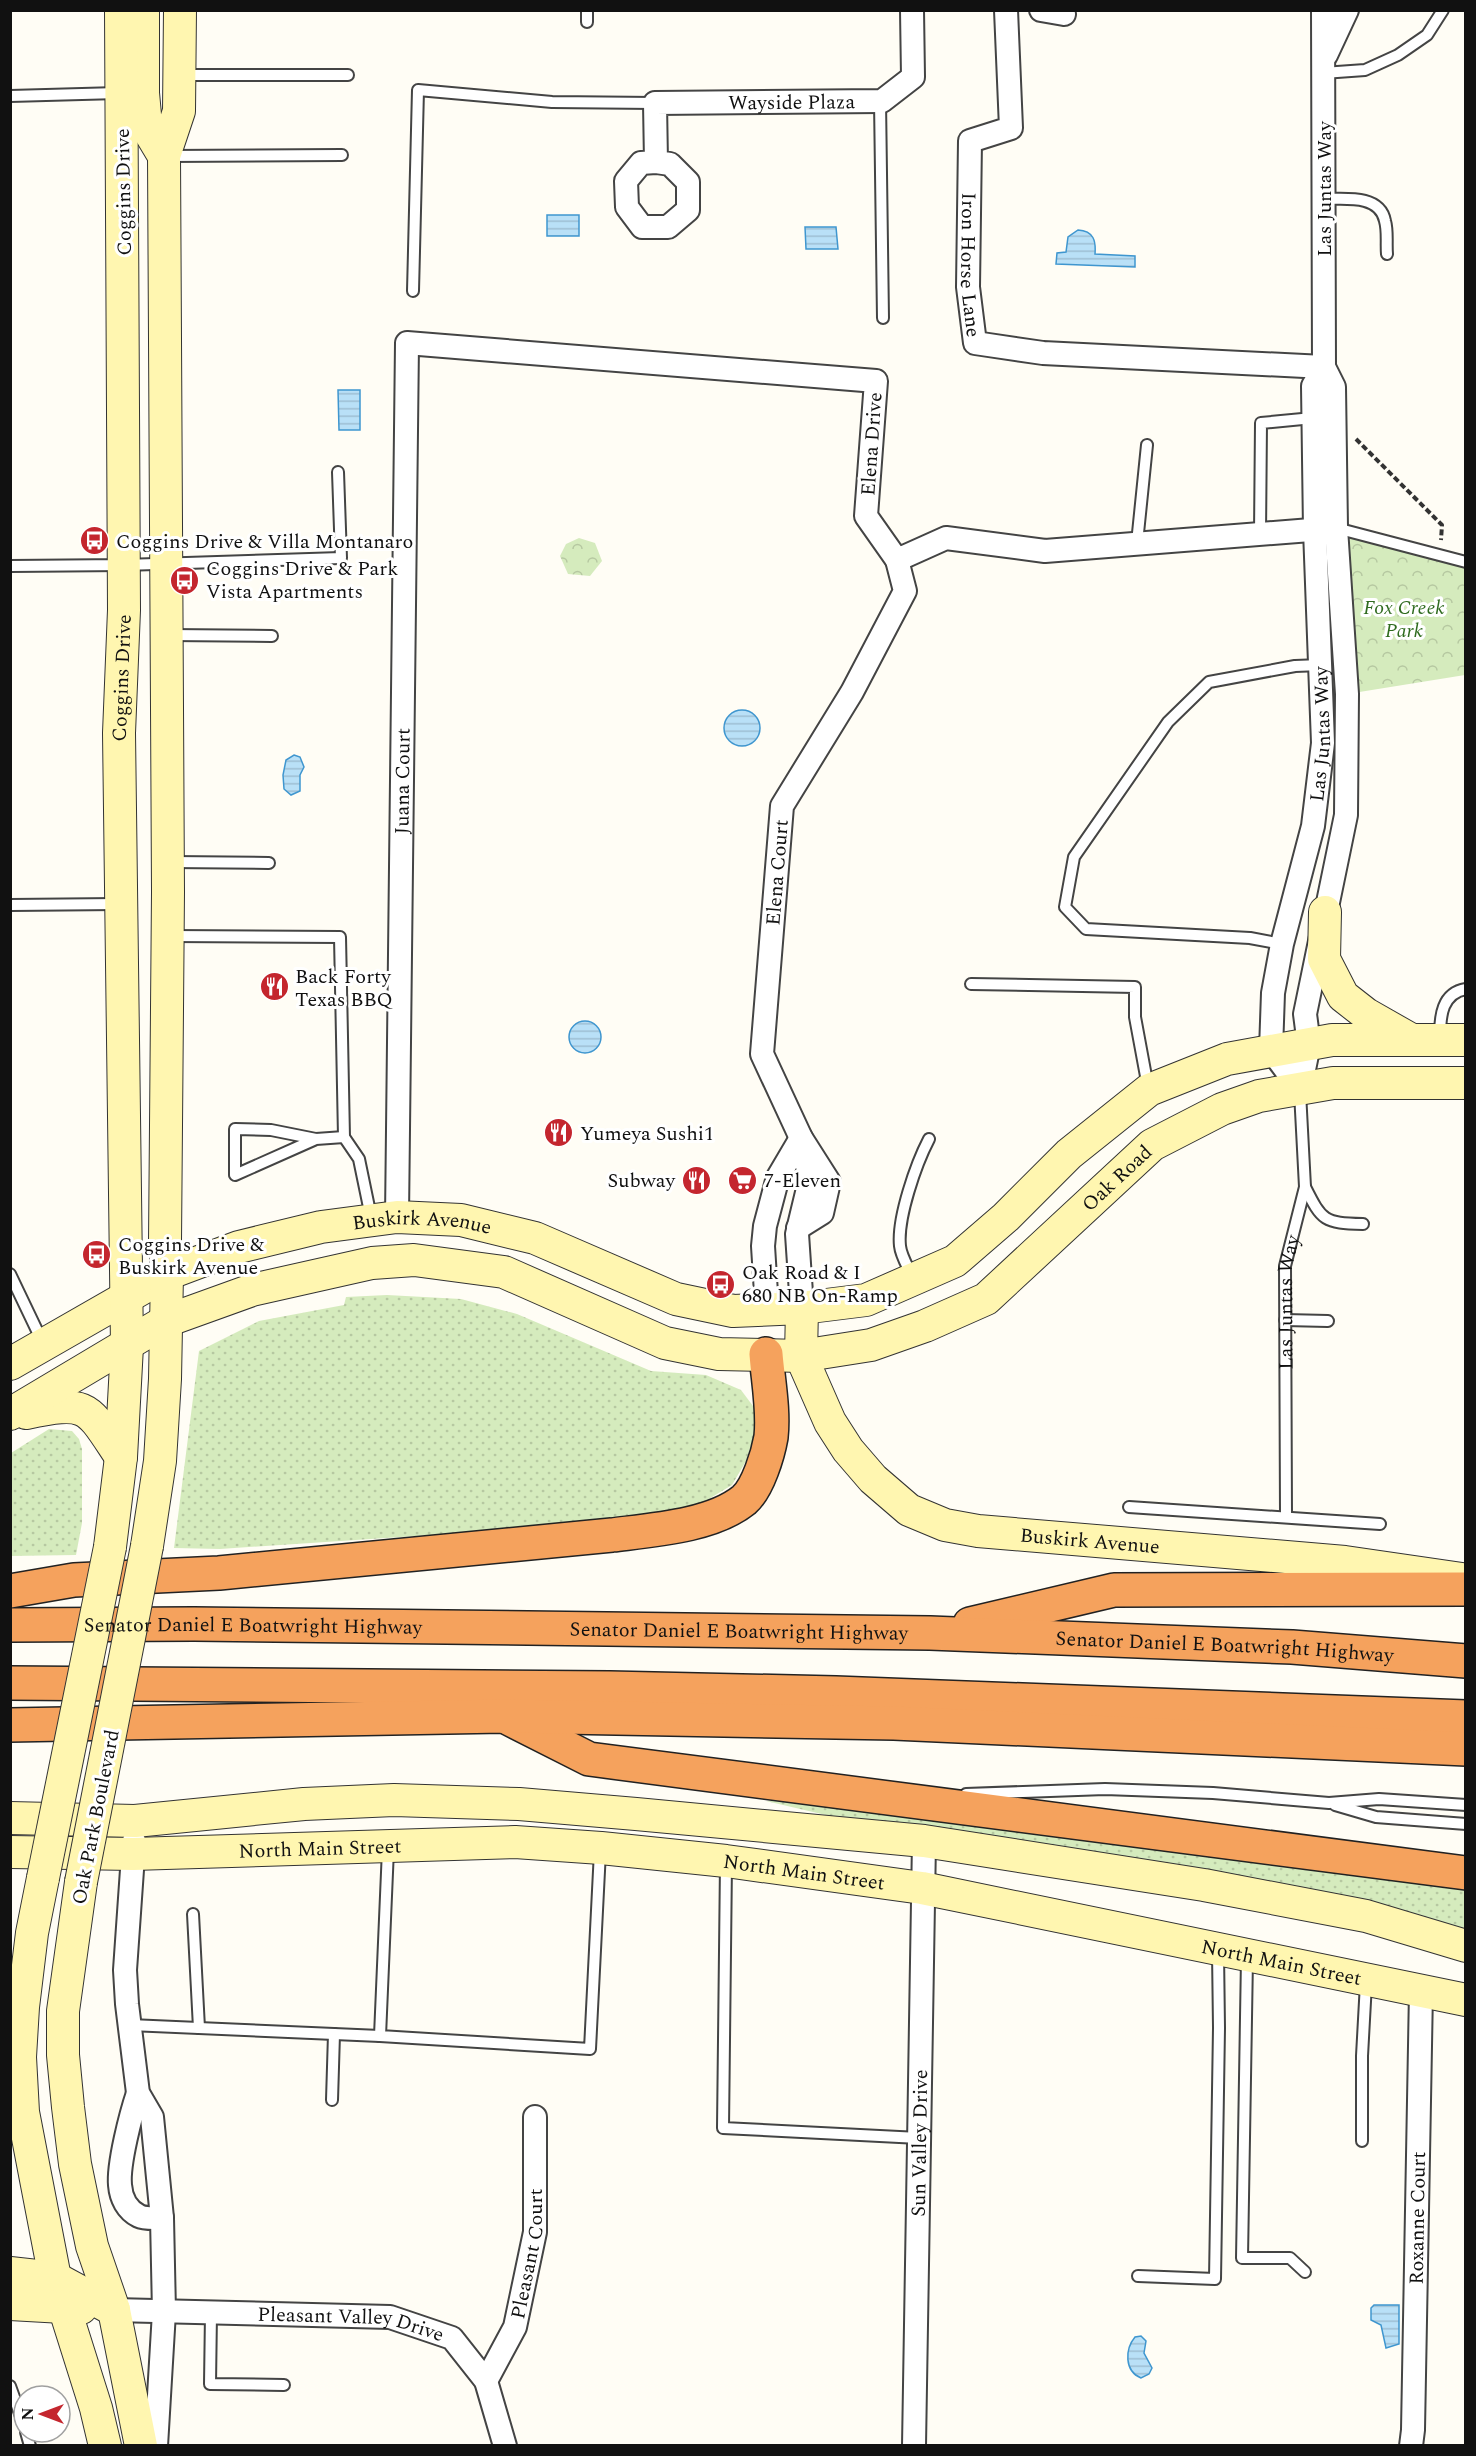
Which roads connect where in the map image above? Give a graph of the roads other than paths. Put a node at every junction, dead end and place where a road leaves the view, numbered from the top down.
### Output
1 (121, 10) edge
2 (143, 10) edge
3 (180, 10) edge
4 (587, 10) edge
5 (912, 10) edge
6 (1006, 10) edge
7 (1041, 10) edge
8 (1323, 10) edge
9 (1347, 10) edge
10 (1443, 10) edge
11 (1064, 14) dead end
12 (587, 22) dead end
13 (1323, 68) junction
14 (179, 75) junction
15 (348, 75) dead end
16 (132, 93) junction
17 (10, 96) edge
18 (880, 101) junction
19 (655, 103) junction
20 (342, 155) dead end
21 (164, 156) junction
22 (656, 162) dead end
23 (1324, 199) junction
24 (1387, 254) dead end
25 (413, 291) dead end
26 (884, 318) dead end
27 (407, 343) joint
28 (1324, 367) junction
29 (1313, 418) junction
30 (1147, 445) dead end
31 (338, 472) dead end
32 (1325, 529) junction
33 (1260, 534) junction
34 (1137, 543) junction
35 (897, 560) junction
36 (1466, 562) edge
37 (165, 564) junction
38 (124, 565) junction
39 (10, 566) edge
40 (166, 635) junction
41 (272, 636) dead end
42 (1321, 665) junction
43 (168, 862) junction
44 (269, 863) dead end
45 (121, 904) junction
46 (10, 905) edge
47 (1325, 912) junction
48 (168, 936) junction
49 (1282, 944) junction
50 (971, 984) dead end
51 (1466, 989) edge
52 (1439, 1040) edge
53 (1309, 1045) junction
54 (1271, 1050) junction
55 (1466, 1083) edge
56 (1300, 1089) junction
57 (1149, 1090) junction
58 (344, 1137) junction
59 (801, 1138) junction
60 (316, 1139) junction
61 (929, 1139) dead end
62 (1305, 1187) junction
63 (385, 1218) junction
64 (1363, 1224) dead end
65 (10, 1274) edge
66 (167, 1274) junction
67 (913, 1279) junction
68 (125, 1299) junction
69 (802, 1308) junction
70 (767, 1309) junction
71 (1285, 1320) junction
72 (166, 1321) junction
73 (1328, 1321) dead end
74 (43, 1344) junction
75 (127, 1346) junction
76 (766, 1354) junction
77 (801, 1356) junction
78 (10, 1364) edge
79 (10, 1415) edge
80 (121, 1457) junction
81 (1129, 1506) dead end
82 (1286, 1516) junction
83 (1380, 1524) dead end
84 (1466, 1579) edge
85 (1466, 1589) edge
86 (10, 1591) edge
87 (10, 1624) edge
88 (930, 1633) junction
89 (1466, 1661) edge
90 (10, 1683) edge
91 (503, 1716) junction
92 (1466, 1717) edge
93 (10, 1725) edge
94 (1466, 1749) edge
95 (894, 1800) junction
96 (1329, 1803) junction
97 (1466, 1805) edge
98 (10, 1818) edge
99 (135, 1821) junction
100 (1466, 1824) edge
101 (924, 1841) junction
102 (388, 1846) junction
103 (600, 1848) junction
104 (10, 1852) edge
105 (133, 1854) junction
106 (726, 1861) junction
107 (1466, 1873) edge
108 (922, 1888) junction
109 (193, 1914) dead end
110 (1466, 1946) edge
111 (1233, 1952) junction
112 (1366, 1980) junction
113 (1421, 1991) junction
114 (1466, 2000) edge
115 (130, 2025) junction
116 (199, 2028) junction
117 (334, 2034) junction
118 (380, 2036) junction
119 (138, 2093) junction
120 (332, 2100) dead end
121 (535, 2117) dead end
122 (919, 2138) junction
123 (1362, 2141) dead end
124 (162, 2218) junction
125 (1305, 2272) dead end
126 (10, 2273) edge
127 (1138, 2276) dead end
128 (59, 2293) junction
129 (10, 2304) edge
130 (114, 2310) junction
131 (164, 2312) junction
132 (211, 2313) junction
133 (486, 2381) junction
134 (284, 2385) dead end
135 (105, 2445) edge
136 (141, 2445) edge
137 (156, 2445) edge
138 (505, 2445) edge
139 (914, 2445) edge
140 (1411, 2445) edge

1 - 16 main road, Coggins Drive
2 - 16 main road, Coggins Drive
3 - 14 main road, Coggins Drive
4 - 12 lane
5 - 18 street, Wayside Plaza
6 - 28 street, Iron Horse Lane
7 - 11 street
8 - 13 street, Las Juntas Way
9 - 13 street
10 - 13 lane
13 - 23 street, Las Juntas Way
14 - 15 lane
14 - 21 main road, Coggins Drive
16 - 17 lane
16 - 21 main road, Coggins Drive
16 - 38 main road, Coggins Drive
18 - 19 street, Wayside Plaza
18 - 26 lane
19 - 22 street
19 - 25 lane
20 - 21 lane
21 - 37 main road, Coggins Drive
23 - 24 lane
23 - 28 street, Las Juntas Way
27 - 35 street, Elena Drive
27 - 63 street, Juana Court
28 - 29 street, Las Juntas Way
28 - 32 street, Las Juntas Way
29 - 32 street, Las Juntas Way
29 - 33 lane
30 - 34 lane
31 - 37 lane
32 - 33 street
32 - 36 lane
32 - 42 street, Las Juntas Way
32 - 47 street, Las Juntas Way
33 - 34 street
34 - 35 street
35 - 59 street, Elena Court
37 - 38 lane
37 - 40 main road, Coggins Drive
38 - 39 lane
38 - 45 main road, Coggins Drive
40 - 41 lane
40 - 43 main road, Coggins Drive
42 - 49 street, Las Juntas Way
42 - 49 lane
43 - 44 lane
43 - 48 main road, Coggins Drive
45 - 46 lane
45 - 68 main road, Coggins Drive
47 - 52 main road
47 - 53 street, Las Juntas Way
48 - 58 lane
48 - 66 main road, Coggins Drive
49 - 54 street, Las Juntas Way
50 - 57 lane
51 - 52 lane
52 - 53 main road
53 - 54 main road
53 - 56 street, Las Juntas Way
54 - 56 street
54 - 57 main road
55 - 56 main road, Oak Road
56 - 62 lane, Las Juntas Way
56 - 77 main road, Oak Road
57 - 67 main road
58 - 60 lane
58 - 63 lane
59 - 69 street, Elena Court
59 - 70 street
60 - 60 lane
61 - 67 lane
62 - 64 lane
62 - 71 lane, Las Juntas Way
63 - 66 main road, Buskirk Avenue
63 - 70 main road, Buskirk Avenue
65 - 74 lane
66 - 68 main road, Buskirk Avenue
66 - 72 main road, Coggins Drive
67 - 69 main road
68 - 74 main road, Buskirk Avenue
68 - 75 main road, Coggins Drive
69 - 70 main road, Buskirk Avenue
69 - 77 main road, Buskirk Avenue
70 - 76 main road
71 - 73 lane
71 - 82 lane, Las Juntas Way
72 - 75 main road, Buskirk Avenue
72 - 76 main road, Buskirk Avenue
72 - 130 main road, Oak Park Boulevard, bridge
74 - 78 main road, Buskirk Avenue
75 - 79 main road, Buskirk Avenue
75 - 80 main road, Oak Park Boulevard
76 - 77 main road, Buskirk Avenue
76 - 86 highway
77 - 84 main road, Buskirk Avenue
79 - 80 main road
80 - 128 main road, Oak Park Boulevard, bridge
81 - 82 lane
82 - 83 lane
85 - 88 highway
87 - 88 highway, Senator Daniel E Boatwright Highway
88 - 89 highway, Senator Daniel E Boatwright Highway
90 - 92 highway
91 - 93 highway
91 - 94 highway
91 - 95 highway
95 - 96 lane
95 - 107 highway
96 - 97 lane
96 - 100 lane
98 - 99 main road, North Main Street
99 - 101 main road, North Main Street
99 - 105 street, Oak Park Boulevard
101 - 108 street, Sun Valley Drive
101 - 110 main road, North Main Street
102 - 103 main road, North Main Street
102 - 105 main road, North Main Street
102 - 118 lane
103 - 106 main road, North Main Street
103 - 118 lane
104 - 105 main road, North Main Street
105 - 115 street, Oak Park Boulevard
106 - 108 main road, North Main Street
106 - 122 lane
108 - 111 main road, North Main Street
108 - 122 street, Sun Valley Drive
109 - 116 lane
111 - 112 main road, North Main Street
111 - 125 lane
111 - 127 lane
112 - 113 main road, North Main Street
112 - 123 lane
113 - 114 main road, North Main Street
113 - 140 street, Roxanne Court
115 - 116 lane
115 - 119 street, Oak Park Boulevard
116 - 117 lane
117 - 118 lane
117 - 120 lane
119 - 124 street, Oak Park Boulevard
119 - 124 street, Oak Park Boulevard
121 - 133 street, Pleasant Court
122 - 139 street, Sun Valley Drive
124 - 131 street, Oak Park Boulevard
126 - 128 main road
128 - 129 main road
128 - 130 main road
128 - 135 main road, Oak Park Boulevard
130 - 131 street
130 - 136 main road, Oak Park Boulevard
131 - 132 street, Pleasant Valley Drive
131 - 137 street, Oak Park Boulevard
132 - 133 street, Pleasant Valley Drive
132 - 134 lane
133 - 138 street, Pleasant Valley Drive

